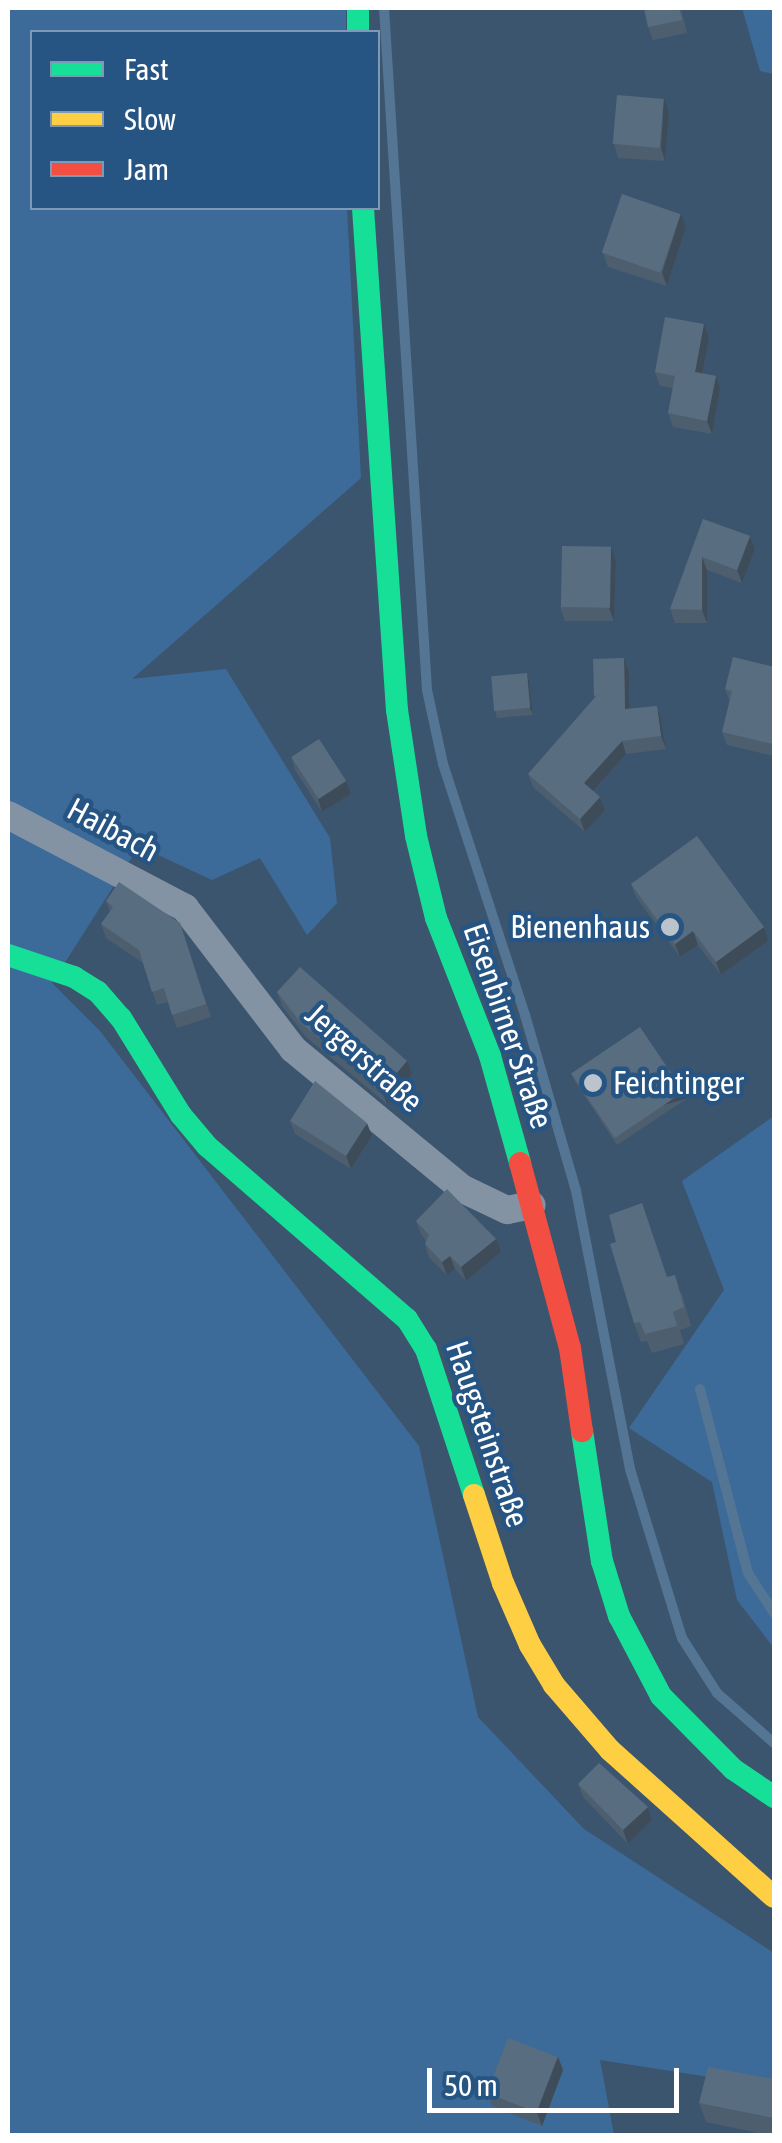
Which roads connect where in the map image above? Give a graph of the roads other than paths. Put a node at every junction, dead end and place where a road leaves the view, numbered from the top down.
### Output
1 (363, 210) edge
2 (8, 815) edge
3 (185, 908) joint
4 (8, 955) edge
5 (532, 1205) junction
6 (774, 1796) edge
7 (774, 1897) edge

1 - 5 main road, Eisenbirner Straße
2 - 3 street, Haibach
3 - 5 street, Jergerstraße
4 - 7 main road, Haugsteinstraße
5 - 6 main road, Eisenbirner Straße

